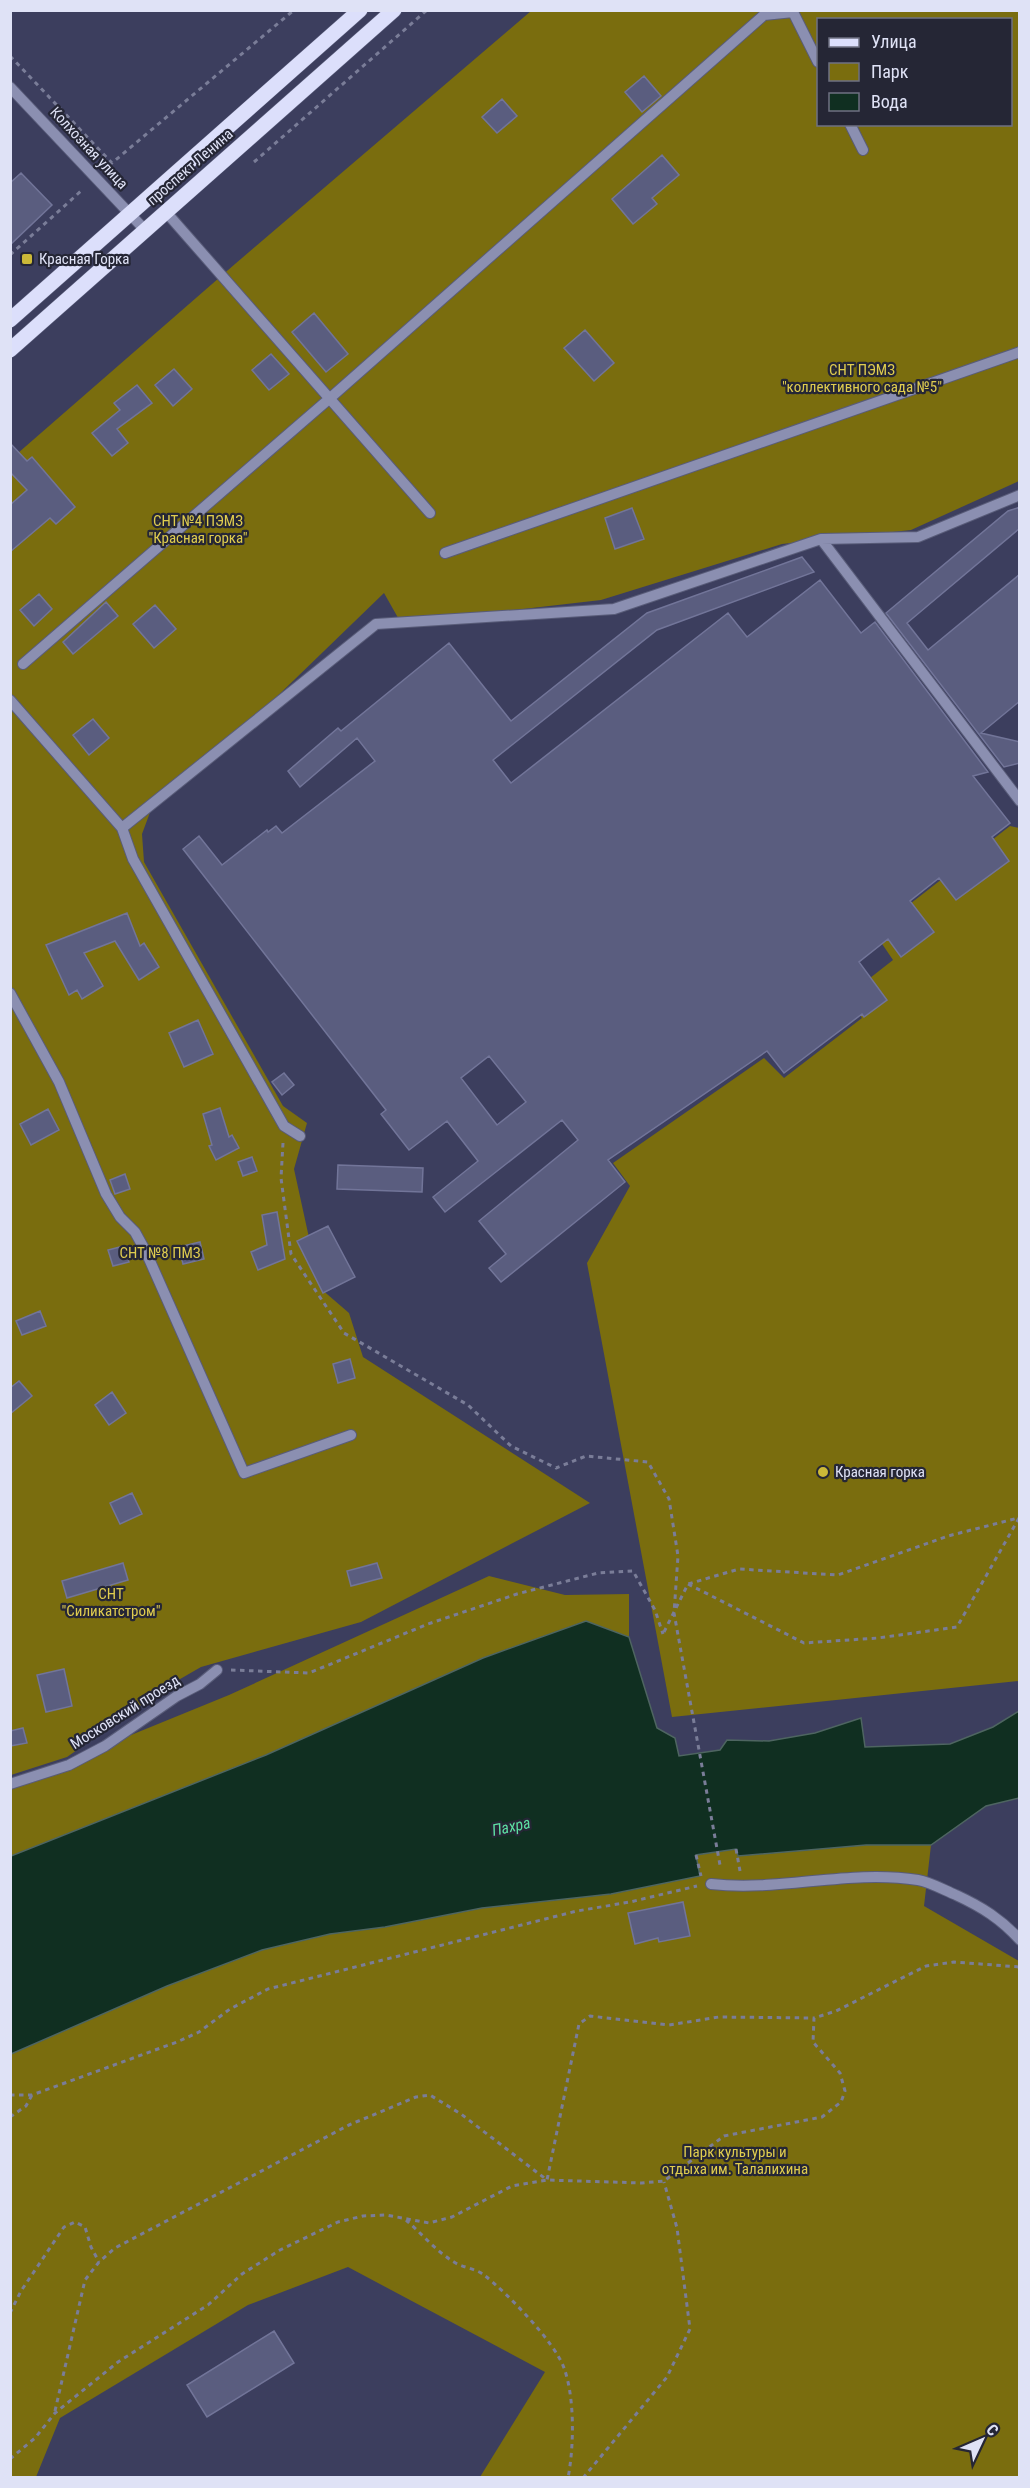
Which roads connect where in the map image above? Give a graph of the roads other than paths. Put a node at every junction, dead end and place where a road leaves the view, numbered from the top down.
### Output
1 (360, 10) edge
2 (394, 10) edge
3 (793, 11) edge
4 (817, 58) edge
5 (10, 87) edge
6 (851, 126) edge
7 (863, 150) dead end
8 (166, 212) junction
9 (129, 213) junction
10 (145, 230) junction
11 (10, 320) edge
12 (10, 350) edge
13 (1020, 352) edge
14 (329, 399) junction
15 (1020, 495) edge
16 (430, 513) dead end
17 (821, 539) junction
18 (445, 553) dead end
19 (23, 664) dead end
20 (10, 700) edge
21 (1020, 801) edge
22 (122, 828) junction
23 (10, 993) edge
24 (300, 1136) dead end
25 (351, 1435) dead end
26 (217, 1670) road end
27 (10, 1784) edge
28 (706, 1881) road end
29 (1020, 1940) edge

1 - 9 main road, проспект Ленина
2 - 8 main road, проспект Ленина
3 - 4 street
3 - 14 street
5 - 9 street, Колхозная улица
6 - 7 street
8 - 10 main road, проспект Ленина
8 - 14 street
9 - 10 street, Колхозная улица
9 - 11 main road, проспект Ленина
10 - 12 main road, проспект Ленина
13 - 18 street
14 - 16 street
14 - 19 street
15 - 17 street
17 - 21 street
17 - 22 street
20 - 22 street
22 - 24 street
23 - 25 street
26 - 27 street, Московский проезд
28 - 29 street

